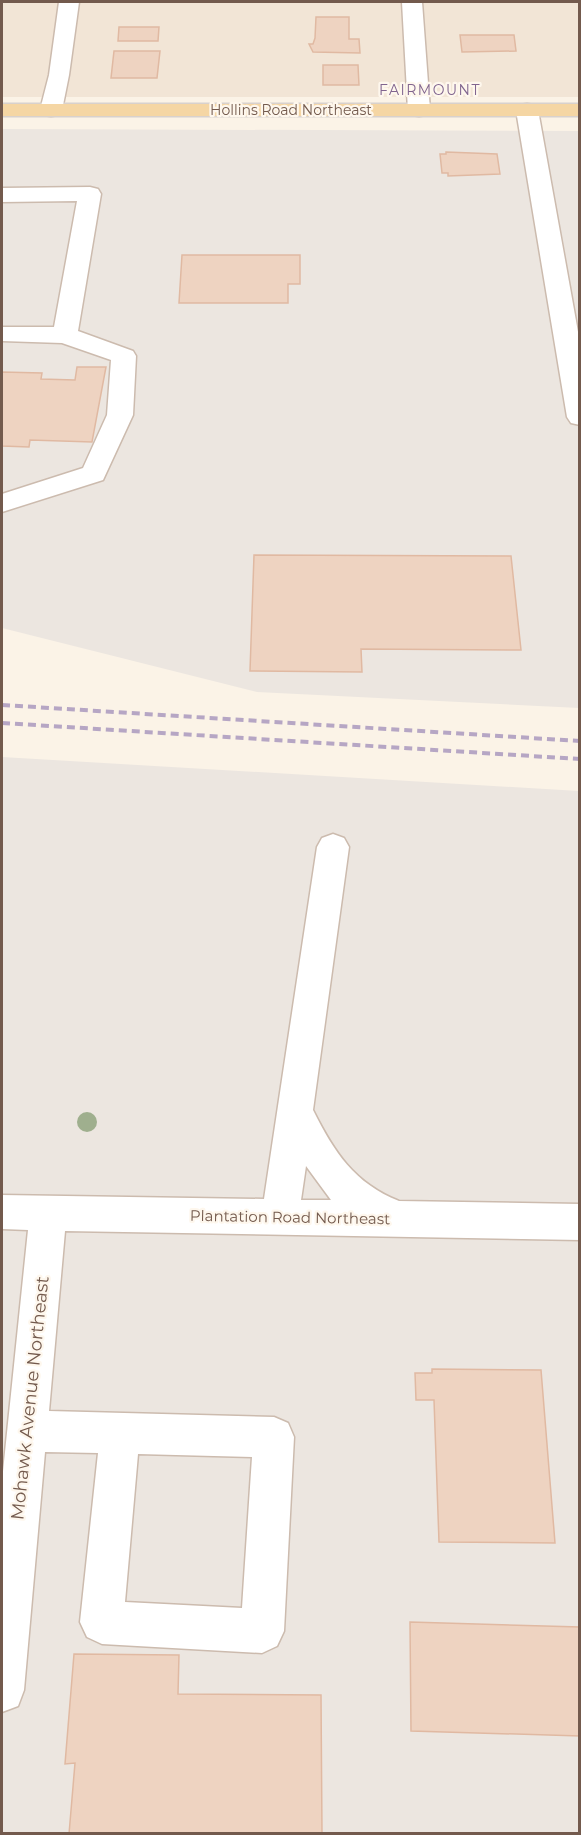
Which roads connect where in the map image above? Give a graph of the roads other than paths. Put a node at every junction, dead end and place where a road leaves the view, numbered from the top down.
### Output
1 (69, 2) edge
2 (412, 2) edge
3 (2, 110) edge
4 (51, 110) junction
5 (418, 110) junction
6 (527, 110) junction
7 (579, 110) edge
8 (2, 195) edge
9 (2, 334) edge
10 (65, 335) junction
11 (579, 417) edge
12 (2, 503) edge
13 (333, 847) dead end
14 (295, 1109) junction
15 (2, 1212) edge
16 (48, 1212) junction
17 (280, 1217) junction
18 (400, 1220) junction
19 (579, 1222) edge
20 (27, 1431) junction
21 (120, 1433) junction
22 (2, 1690) edge

1 - 4 street
2 - 5 street
3 - 4 main road, Hollins Road Northeast
4 - 5 main road, Hollins Road Northeast
5 - 6 main road, Hollins Road Northeast
6 - 7 main road, Hollins Road Northeast
6 - 11 street
8 - 10 street
9 - 10 street
10 - 12 street
13 - 14 street
14 - 17 street
14 - 18 street
15 - 16 street, Plantation Road Northeast
16 - 17 street, Plantation Road Northeast
16 - 20 street, Mohawk Avenue Northeast
17 - 18 street, Plantation Road Northeast
18 - 19 street, Plantation Road Northeast
20 - 21 street
20 - 22 street, Mohawk Avenue Northeast
21 - 21 street

